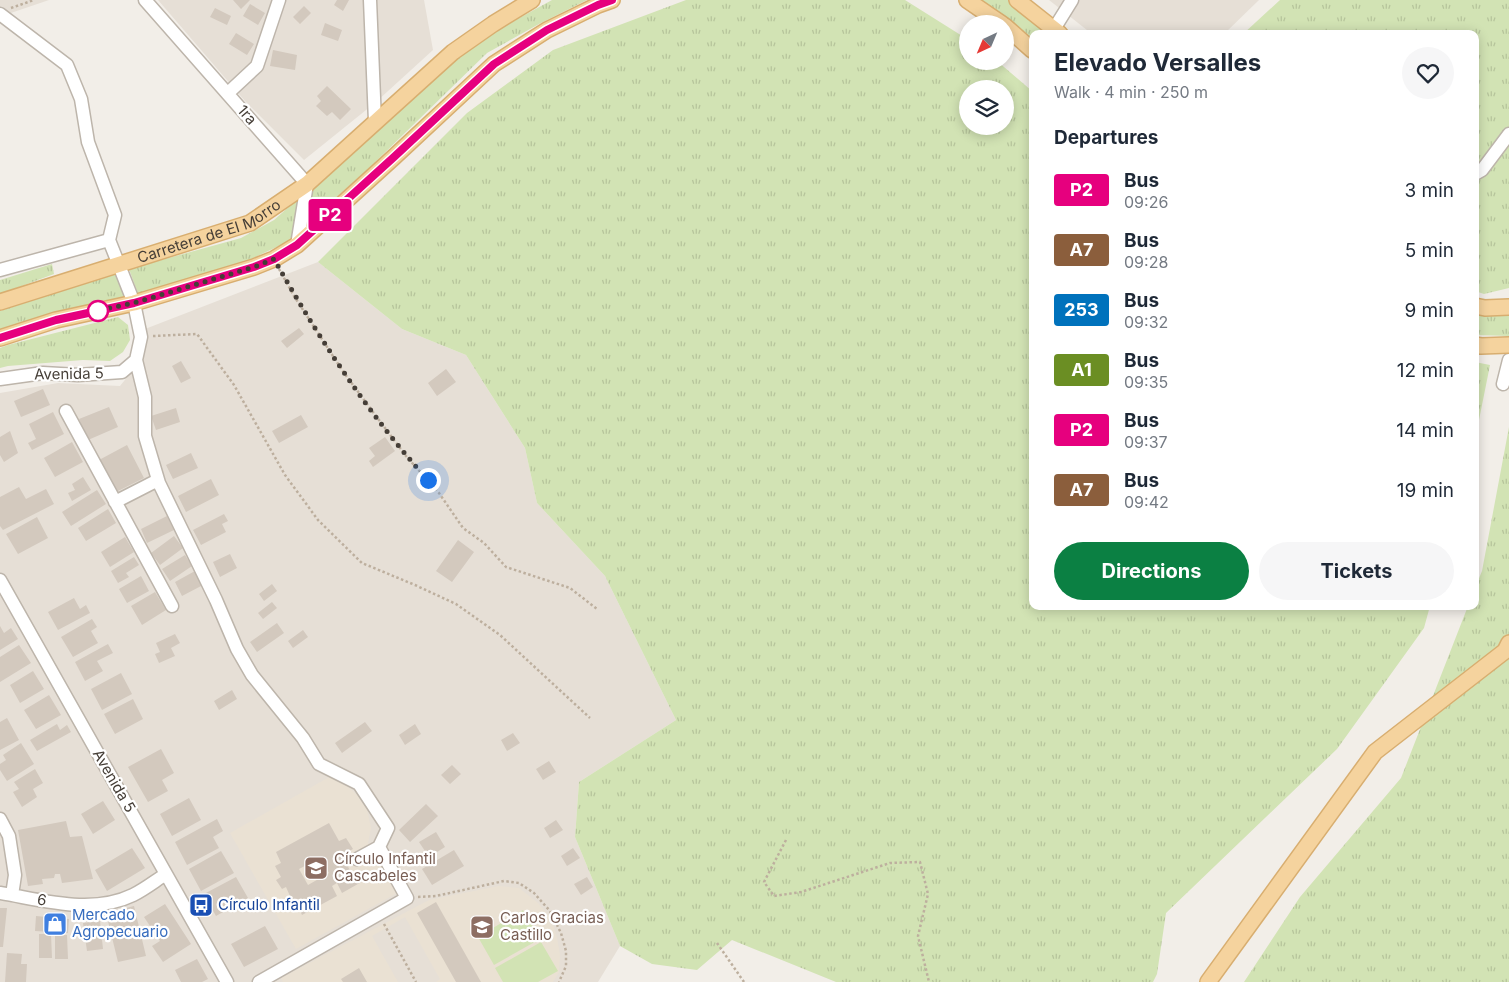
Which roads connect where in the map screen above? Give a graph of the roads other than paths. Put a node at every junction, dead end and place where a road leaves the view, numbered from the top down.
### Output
1 (145, 0) edge
2 (278, 0) edge
3 (370, 0) edge
4 (532, 0) edge
5 (612, 0) edge
6 (967, 0) edge
7 (1017, 0) edge
8 (1072, 0) edge
9 (4, 11) edge
10 (989, 15) edge
11 (1054, 30) edge
12 (1058, 30) edge
13 (1014, 34) edge
14 (1029, 47) edge
15 (228, 93) junction
16 (375, 122) junction
17 (1509, 134) edge
18 (1479, 172) edge
19 (307, 184) junction
20 (109, 240) junction
21 (297, 245) junction
22 (120, 265) junction
23 (0, 270) edge
24 (0, 302) edge
25 (134, 303) junction
26 (1479, 307) edge
27 (1509, 307) edge
28 (0, 338) edge
29 (1509, 345) edge
30 (1479, 346) edge
31 (136, 360) junction
32 (1509, 360) edge
33 (0, 379) edge
34 (1504, 384) dead end
35 (66, 412) dead end
36 (158, 480) junction
37 (115, 502) junction
38 (0, 580) edge
39 (172, 606) dead end
40 (1508, 649) edge
41 (0, 819) edge
42 (379, 847) junction
43 (358, 859) dead end
44 (166, 874) junction
45 (6, 894) edge
46 (273, 979) edge
47 (227, 982) edge
48 (259, 982) edge
49 (1208, 982) edge

1 - 15 street, 1ra
2 - 15 street
3 - 16 street
4 - 16 main road, Carretera de El Morro
5 - 21 main road
6 - 10 main road
7 - 11 main road
8 - 12 street
9 - 20 street
13 - 14 main road
15 - 19 street, 1ra
16 - 19 main road, Carretera de El Morro
17 - 18 street
19 - 21 street
19 - 22 main road, Carretera de El Morro
20 - 22 street
20 - 23 street
21 - 25 main road
22 - 24 main road, Carretera de El Morro
22 - 25 street
25 - 28 main road
25 - 31 street
26 - 27 main road
29 - 30 main road
31 - 33 street, Avenida 5
31 - 36 street
32 - 34 street
35 - 37 street
36 - 37 street
36 - 42 street
37 - 39 street
38 - 44 street, Avenida 5
40 - 49 main road
41 - 45 street
42 - 43 street
42 - 46 street
44 - 45 street, 6
44 - 47 street, Avenida 5
46 - 48 street

